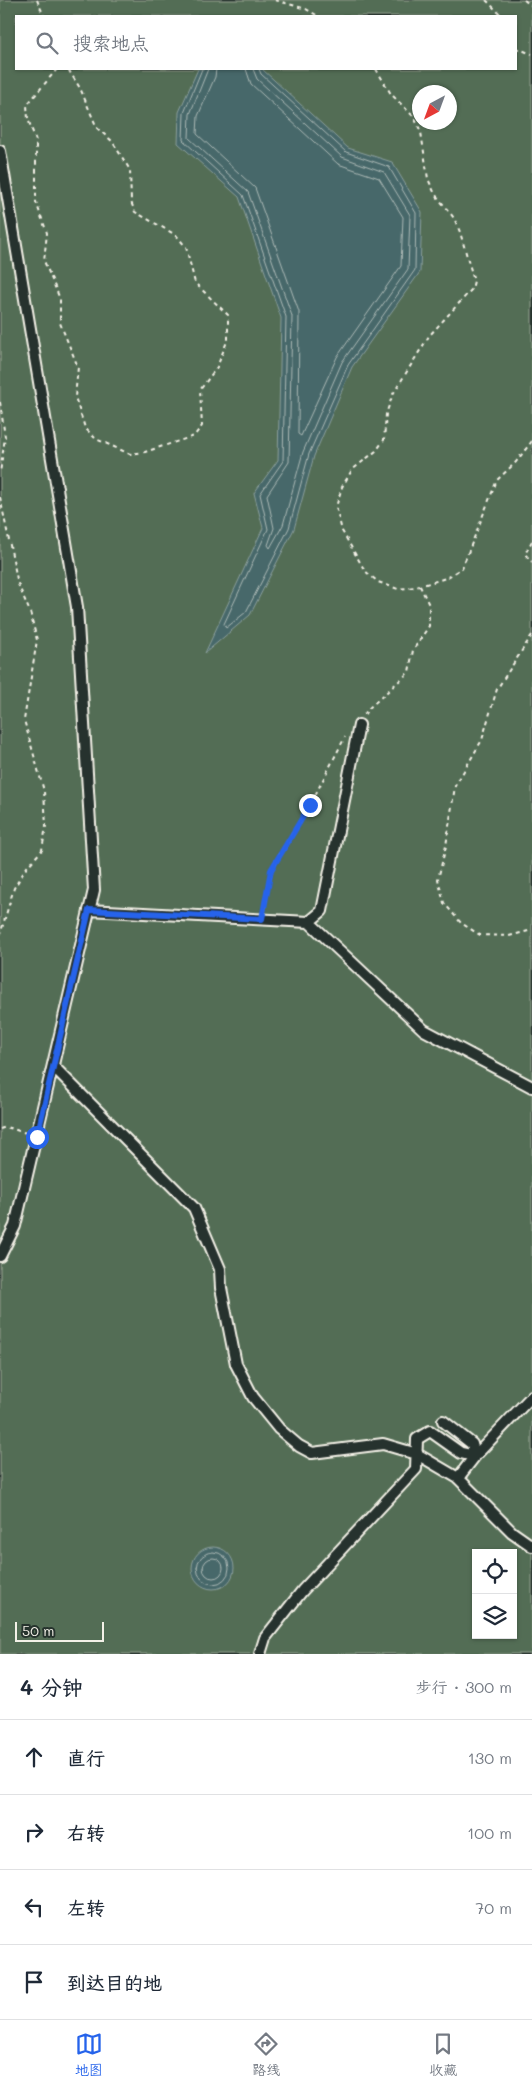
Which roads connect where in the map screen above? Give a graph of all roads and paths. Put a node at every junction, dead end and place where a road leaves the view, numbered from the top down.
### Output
1 (37, 0) edge
2 (275, 0) edge
3 (486, 0) edge
4 (524, 0) edge
5 (532, 6) edge
6 (44, 15) edge
7 (316, 15) edge
8 (501, 15) edge
9 (517, 48) edge
10 (532, 54) edge
11 (56, 70) edge
12 (69, 70) edge
13 (377, 70) edge
14 (0, 151) edge
15 (0, 402) edge
16 (532, 442) edge
17 (0, 473) edge
18 (0, 497) edge
19 (532, 540) edge
20 (532, 562) edge
21 (420, 586) junction
22 (532, 635) edge
23 (359, 725) junction
24 (89, 910) junction
25 (262, 919) junction
26 (309, 922) junction
27 (532, 930) edge
28 (0, 935) edge
29 (53, 1066) junction
30 (532, 1087) edge
31 (0, 1129) edge
32 (37, 1137) junction
33 (0, 1256) edge
34 (532, 1396) edge
35 (444, 1421) dead end
36 (417, 1454) junction
37 (475, 1456) junction
38 (458, 1478) junction
39 (532, 1546) edge
40 (260, 1654) edge

1 - 6 path
2 - 7 path
3 - 8 path
4 - 5 path
9 - 10 path
11 - 12 path
13 - 21 path
14 - 24 street
15 - 17 path
16 - 21 path
18 - 28 path
19 - 20 path
21 - 23 path
22 - 27 path
23 - 25 path
23 - 26 street
24 - 25 street
24 - 29 street
25 - 26 street
26 - 30 street
29 - 32 street
29 - 36 street
31 - 32 path
32 - 33 street
34 - 37 street
35 - 37 street
36 - 37 street
36 - 38 street
36 - 40 street
37 - 38 street
38 - 39 street

